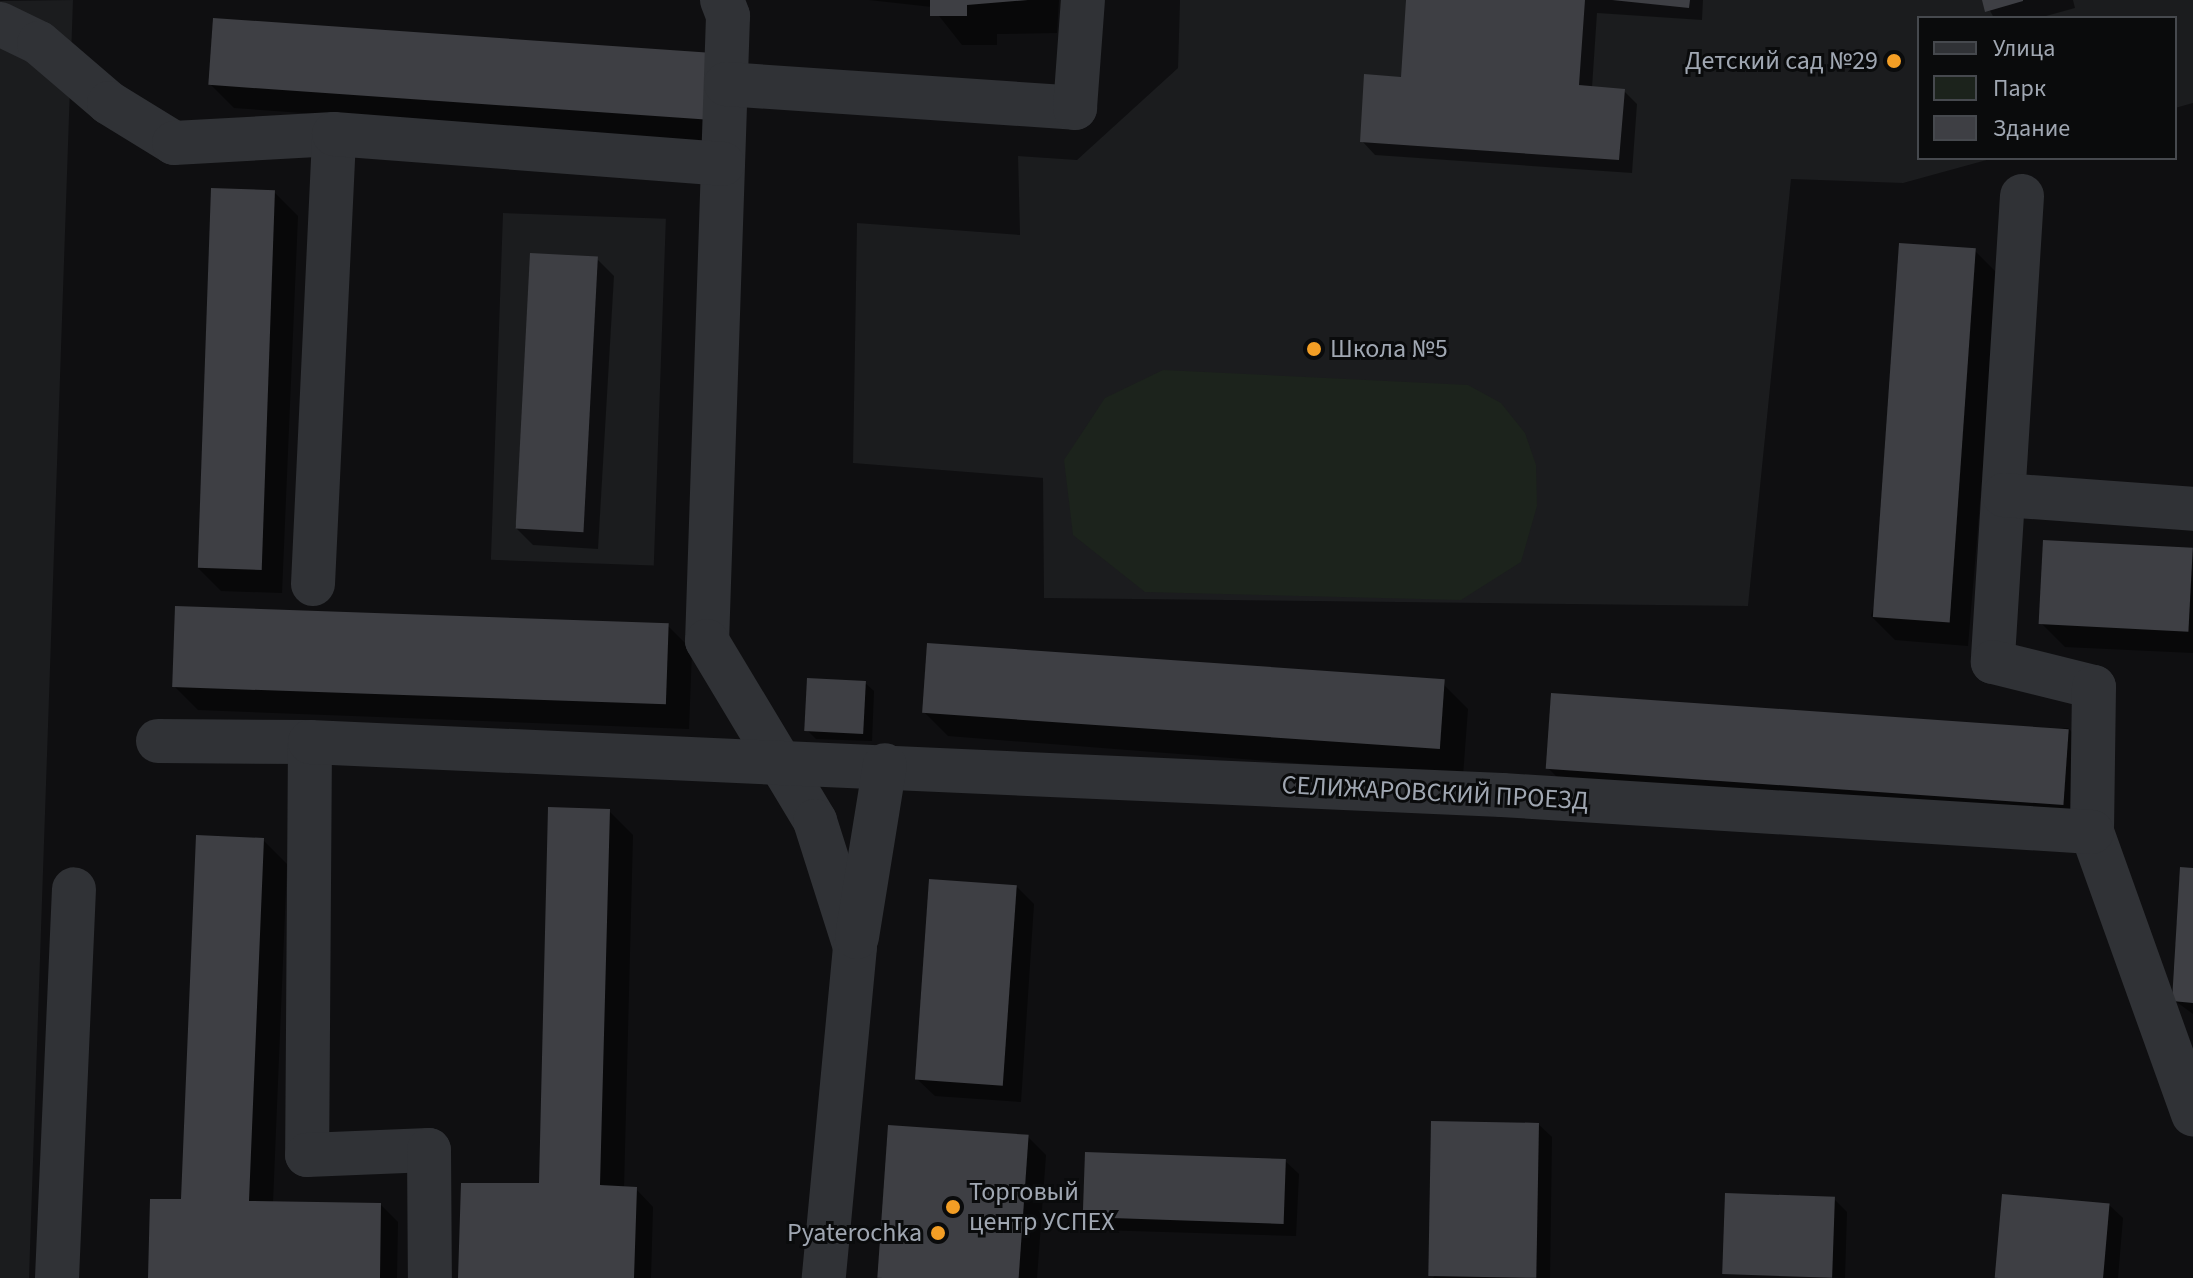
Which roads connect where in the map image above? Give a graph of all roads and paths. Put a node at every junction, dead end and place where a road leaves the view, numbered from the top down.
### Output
1 (722, 0) edge
2 (1083, 0) edge
3 (0, 24) edge
4 (726, 84) junction
5 (334, 134) junction
6 (723, 164) junction
7 (2022, 196) dead end
8 (2004, 495) junction
9 (2193, 509) edge
10 (313, 584) dead end
11 (158, 741) dead end
12 (310, 742) junction
13 (778, 759) junction
14 (885, 765) junction
15 (2092, 832) junction
16 (74, 889) dead end
17 (855, 947) junction
18 (2193, 1114) edge
19 (57, 1278) edge
20 (430, 1278) edge
21 (824, 1278) edge

1 - 4 street
2 - 4 street
3 - 5 street
4 - 6 street
5 - 6 street
5 - 10 street
6 - 13 street
7 - 8 street
8 - 9 street
8 - 15 street
11 - 12 street, СЕЛИЖАРОВСКИЙ ПРОЕЗД
12 - 13 street, СЕЛИЖАРОВСКИЙ ПРОЕЗД
12 - 20 street
13 - 14 street, СЕЛИЖАРОВСКИЙ ПРОЕЗД
13 - 17 street
14 - 15 street, СЕЛИЖАРОВСКИЙ ПРОЕЗД
14 - 17 street
15 - 18 street
16 - 19 street
17 - 21 street

